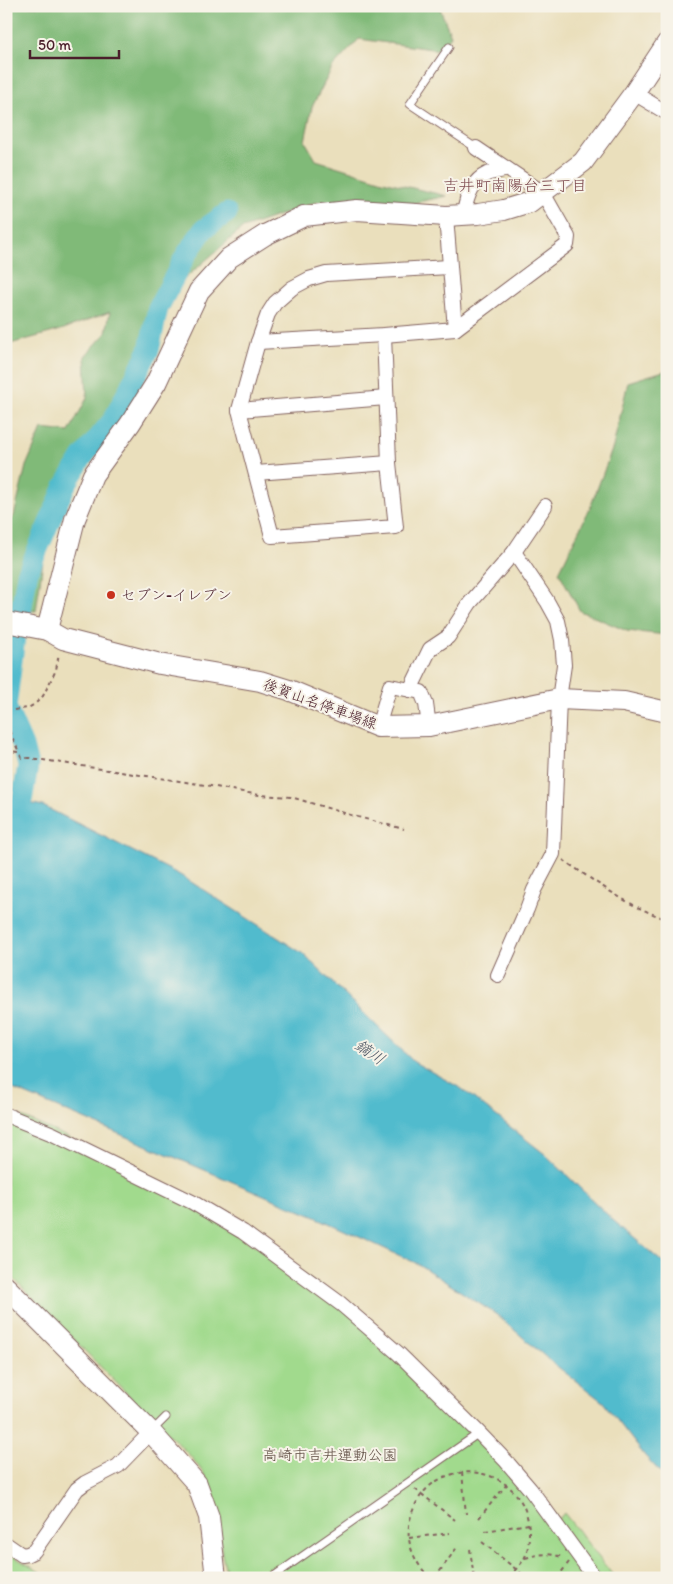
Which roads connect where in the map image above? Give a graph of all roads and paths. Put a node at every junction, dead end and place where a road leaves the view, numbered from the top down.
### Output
1 (667, 43) edge
2 (448, 47) dead end
3 (634, 93) junction
4 (667, 113) edge
5 (476, 148) joint
6 (507, 170) junction
7 (543, 193) junction
8 (455, 215) junction
9 (449, 267) junction
10 (455, 329) junction
11 (384, 335) junction
12 (258, 342) junction
13 (386, 398) junction
14 (239, 410) junction
15 (389, 463) junction
16 (256, 473) junction
17 (545, 506) dead end
18 (514, 552) junction
19 (6, 622) edge
20 (55, 634) junction
21 (410, 690) junction
22 (559, 699) junction
23 (6, 711) edge
24 (667, 712) edge
25 (6, 724) edge
26 (429, 726) junction
27 (378, 727) junction
28 (6, 751) edge
29 (19, 752) junction
30 (404, 829) dead end
31 (553, 854) junction
32 (667, 919) edge
33 (498, 975) dead end
34 (6, 1115) edge
35 (6, 1287) edge
36 (166, 1417) dead end
37 (151, 1432) junction
38 (479, 1433) junction
39 (462, 1472) junction
40 (515, 1472) junction
41 (408, 1483) junction
42 (506, 1484) junction
43 (422, 1494) junction
44 (466, 1514) dead end
45 (479, 1518) dead end
46 (455, 1520) dead end
47 (529, 1524) junction
48 (485, 1531) dead end
49 (450, 1533) dead end
50 (409, 1538) junction
51 (482, 1542) dead end
52 (6, 1544) edge
53 (458, 1546) dead end
54 (470, 1549) dead end
55 (525, 1558) junction
56 (573, 1559) junction
57 (516, 1569) junction
58 (216, 1578) edge
59 (271, 1578) edge
60 (430, 1578) edge
61 (435, 1578) edge
62 (474, 1578) edge
63 (508, 1578) edge
64 (528, 1578) edge
65 (557, 1578) edge
66 (596, 1578) edge

1 - 3 street
2 - 5 lane
3 - 4 street
3 - 7 street
5 - 6 street
6 - 7 street
6 - 8 street
7 - 8 street
7 - 10 street
8 - 9 street
8 - 20 street
9 - 10 street
9 - 12 street
10 - 11 street
11 - 12 street
11 - 13 street
12 - 14 street
13 - 14 street
13 - 15 street
14 - 16 street
15 - 16 street
15 - 16 street
17 - 18 street
18 - 21 street
18 - 22 street
19 - 20 street, 後賀山名停車場線
20 - 23 path
20 - 27 street, 後賀山名停車場線
21 - 26 street
21 - 27 street
22 - 24 street, 後賀山名停車場線
22 - 26 street, 後賀山名停車場線
22 - 31 street
25 - 29 path
26 - 27 street, 後賀山名停車場線
28 - 29 path
29 - 30 path
31 - 32 path
31 - 33 street
34 - 38 street
35 - 37 street
36 - 37 lane
37 - 52 street
37 - 58 street
38 - 40 street
38 - 41 lane
39 - 42 path
39 - 43 path
39 - 44 path
40 - 42 path
40 - 56 street
41 - 43 path
41 - 59 lane
42 - 45 path
42 - 47 path
43 - 46 path
43 - 50 path
47 - 48 path
47 - 55 path
49 - 50 path
50 - 60 path
51 - 57 path
53 - 61 path
54 - 62 path
55 - 56 path
55 - 57 path
56 - 65 path
56 - 66 street
57 - 63 path
57 - 64 path

